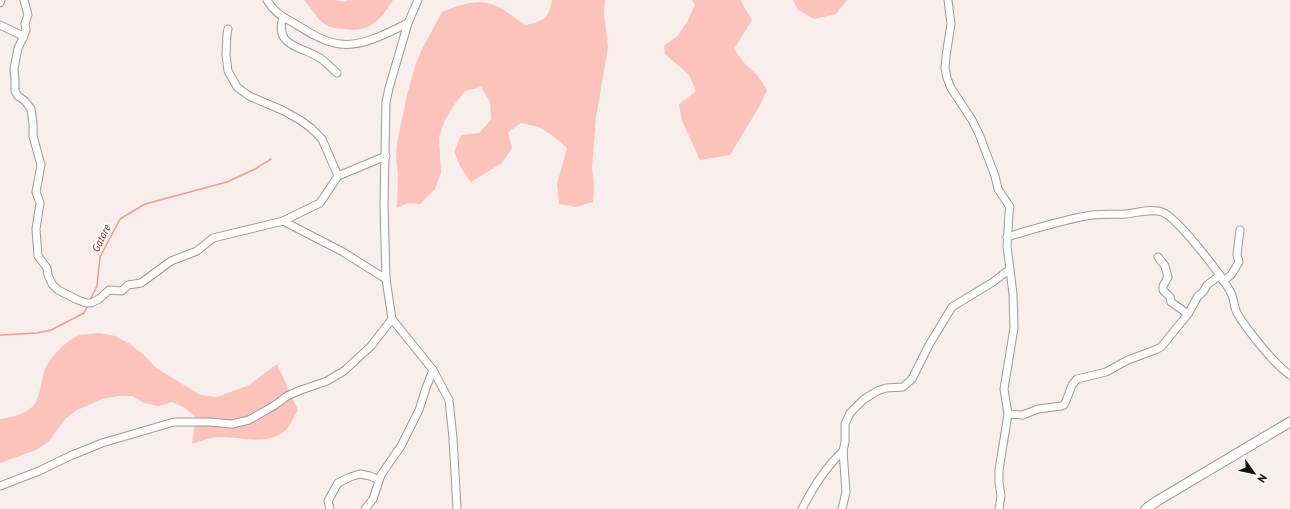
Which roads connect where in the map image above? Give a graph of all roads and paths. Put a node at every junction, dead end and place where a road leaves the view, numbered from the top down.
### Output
1 (24, 0) edge
2 (267, 0) edge
3 (418, 0) edge
4 (948, 0) edge
5 (283, 17) junction
6 (408, 23) junction
7 (0, 25) edge
8 (228, 28) dead end
9 (23, 38) junction
10 (337, 73) dead end
11 (386, 156) junction
12 (338, 176) junction
13 (283, 220) junction
14 (1240, 230) dead end
15 (1007, 237) junction
16 (1158, 257) dead end
17 (1010, 270) junction
18 (386, 279) junction
19 (1221, 279) junction
20 (1188, 314) junction
21 (392, 319) junction
22 (433, 370) junction
23 (1290, 375) edge
24 (1008, 414) junction
25 (1290, 422) edge
26 (843, 451) junction
27 (379, 480) junction
28 (0, 486) edge
29 (330, 509) edge
30 (365, 509) edge
31 (457, 509) edge
32 (802, 509) edge
33 (842, 509) edge
34 (999, 509) edge
35 (1146, 509) edge

1 - 9 street
2 - 5 street
3 - 6 street
4 - 15 street
5 - 6 street
5 - 10 street
6 - 11 street
7 - 9 street
8 - 12 street
9 - 13 street
11 - 12 street
11 - 18 street
12 - 13 street
13 - 18 street
14 - 19 street
15 - 17 street
15 - 19 street
16 - 20 street
17 - 24 street
17 - 26 street
18 - 21 street
19 - 20 street
19 - 23 street
20 - 24 street
21 - 22 street
21 - 28 street
22 - 27 street
22 - 31 street
24 - 34 street
25 - 35 main road
26 - 32 street
26 - 33 street
27 - 29 street
27 - 30 street

